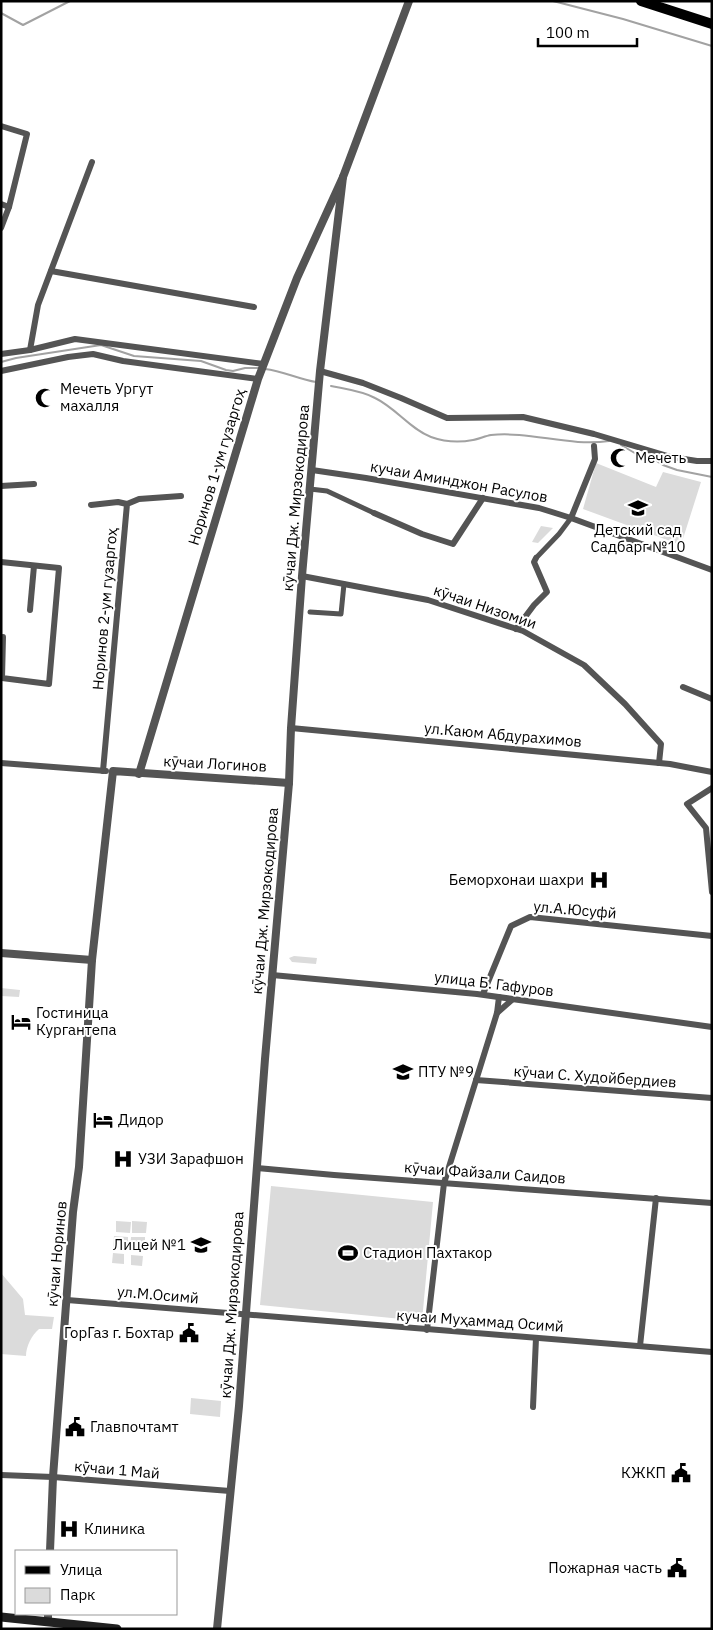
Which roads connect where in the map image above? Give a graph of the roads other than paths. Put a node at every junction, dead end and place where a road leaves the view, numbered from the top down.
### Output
1 (409, 1) edge
2 (641, 1) edge
3 (712, 24) edge
4 (1, 126) edge
5 (92, 162) dead end
6 (343, 177) junction
7 (1, 204) edge
8 (8, 207) junction
9 (1, 228) edge
10 (51, 271) junction
11 (254, 307) dead end
12 (30, 350) junction
13 (1, 354) edge
14 (264, 364) junction
15 (1, 371) edge
16 (320, 371) junction
17 (259, 376) junction
18 (594, 446) dead end
19 (712, 461) edge
20 (312, 470) junction
21 (34, 484) dead end
22 (1, 486) edge
23 (310, 489) junction
24 (181, 496) dead end
25 (482, 498) junction
26 (127, 504) junction
27 (91, 505) dead end
28 (374, 513) joint
29 (571, 518) junction
30 (536, 558) joint
31 (1, 562) edge
32 (34, 566) junction
33 (712, 570) edge
34 (302, 576) junction
35 (344, 584) junction
36 (30, 610) dead end
37 (310, 612) dead end
38 (516, 629) junction
39 (3, 637) dead end
40 (683, 687) dead end
41 (712, 700) edge
42 (291, 728) junction
43 (1, 763) edge
44 (659, 763) junction
45 (103, 771) junction
46 (113, 771) junction
47 (712, 772) edge
48 (139, 774) junction
49 (289, 783) junction
50 (712, 788) edge
51 (710, 853) edge
52 (712, 892) edge
53 (712, 936) edge
54 (1, 953) edge
55 (92, 960) junction
56 (272, 975) junction
57 (483, 994) junction
58 (499, 997) junction
59 (513, 998) junction
60 (498, 1012) junction
61 (712, 1027) edge
62 (476, 1080) junction
63 (712, 1098) edge
64 (257, 1168) junction
65 (444, 1183) junction
66 (656, 1198) junction
67 (712, 1203) edge
68 (67, 1300) junction
69 (246, 1315) junction
70 (427, 1330) junction
71 (536, 1338) junction
72 (640, 1346) junction
73 (712, 1352) edge
74 (533, 1407) dead end
75 (1, 1475) edge
76 (53, 1477) junction
77 (230, 1491) junction
78 (50, 1550) edge
79 (1, 1617) edge
80 (48, 1621) edge
81 (117, 1629) edge
82 (217, 1629) edge

1 - 6 street
2 - 3 main road
4 - 8 street
5 - 10 street
6 - 14 street, Норинов 1-ум гузаргоҳ
6 - 16 street, кӯчаи Дж. Мирзокодирова
7 - 8 street
8 - 9 street
10 - 11 street
10 - 12 street
12 - 13 street
12 - 14 street
14 - 17 street, Норинов 1-ум гузаргоҳ
15 - 17 street
16 - 19 street
16 - 20 street, кӯчаи Дж. Мирзокодирова
17 - 48 street, Норинов 1-ум гузаргоҳ
18 - 29 street
20 - 23 street, кӯчаи Дж. Мирзокодирова
20 - 25 street, кучаи Аминджон Расулов
21 - 22 street
23 - 28 street
23 - 34 street, кӯчаи Дж. Мирзокодирова
24 - 26 street
25 - 28 street
25 - 29 street, кучаи Аминджон Расулов
26 - 27 street
26 - 45 street, Норинов 2-ум гузаргоҳ
29 - 30 street
29 - 33 street, кучаи Аминджон Расулов
30 - 38 street
31 - 32 street
32 - 36 street
32 - 39 street
34 - 35 street, кӯчаи Низомии
34 - 42 street, кӯчаи Дж. Мирзокодирова
35 - 37 street
35 - 38 street, кӯчаи Низомии
38 - 44 street, кӯчаи Низомии
40 - 41 street
42 - 44 street, ул.Каюм Абдурахимов
42 - 49 street, кӯчаи Дж. Мирзокодирова
43 - 45 street
44 - 47 street, ул.Каюм Абдурахимов
45 - 46 street
46 - 48 street, кӯчаи Логинов
46 - 55 street, кӯчаи Норинов
48 - 49 street, кӯчаи Логинов
49 - 56 street, кӯчаи Дж. Мирзокодирова
50 - 51 street
51 - 52 street
53 - 57 street, ул.А.Юсуфй
54 - 55 street
55 - 68 street, кӯчаи Норинов
56 - 57 street, улица Б. Гафуров
56 - 64 street, кӯчаи Дж. Мирзокодирова
57 - 58 street, улица Б. Гафуров
58 - 59 street, улица Б. Гафуров
58 - 60 street
59 - 60 street
59 - 61 street, улица Б. Гафуров
60 - 62 street
62 - 63 street, кӯчаи С. Худойбердиев
62 - 65 street
64 - 65 street, кӯчаи Файзали Саидов
64 - 69 street, кӯчаи Дж. Мирзокодирова
65 - 66 street, кӯчаи Файзали Саидов
65 - 70 street
66 - 67 street, кӯчаи Файзали Саидов
66 - 72 street
68 - 69 street, ул.М.Осимй
68 - 76 street, кӯчаи Норинов
69 - 70 street, кучаи Муҳаммад Осимй
69 - 77 street, кӯчаи Дж. Мирзокодирова
70 - 71 street, кучаи Муҳаммад Осимй
71 - 72 street, кучаи Муҳаммад Осимй
71 - 74 street
72 - 73 street, кучаи Муҳаммад Осимй
75 - 76 street, кӯчаи 1 Май
76 - 77 street, кӯчаи 1 Май
76 - 78 street, кӯчаи Норинов
77 - 82 street, кӯчаи Дж. Мирзокодирова
79 - 80 main road
80 - 81 main road

